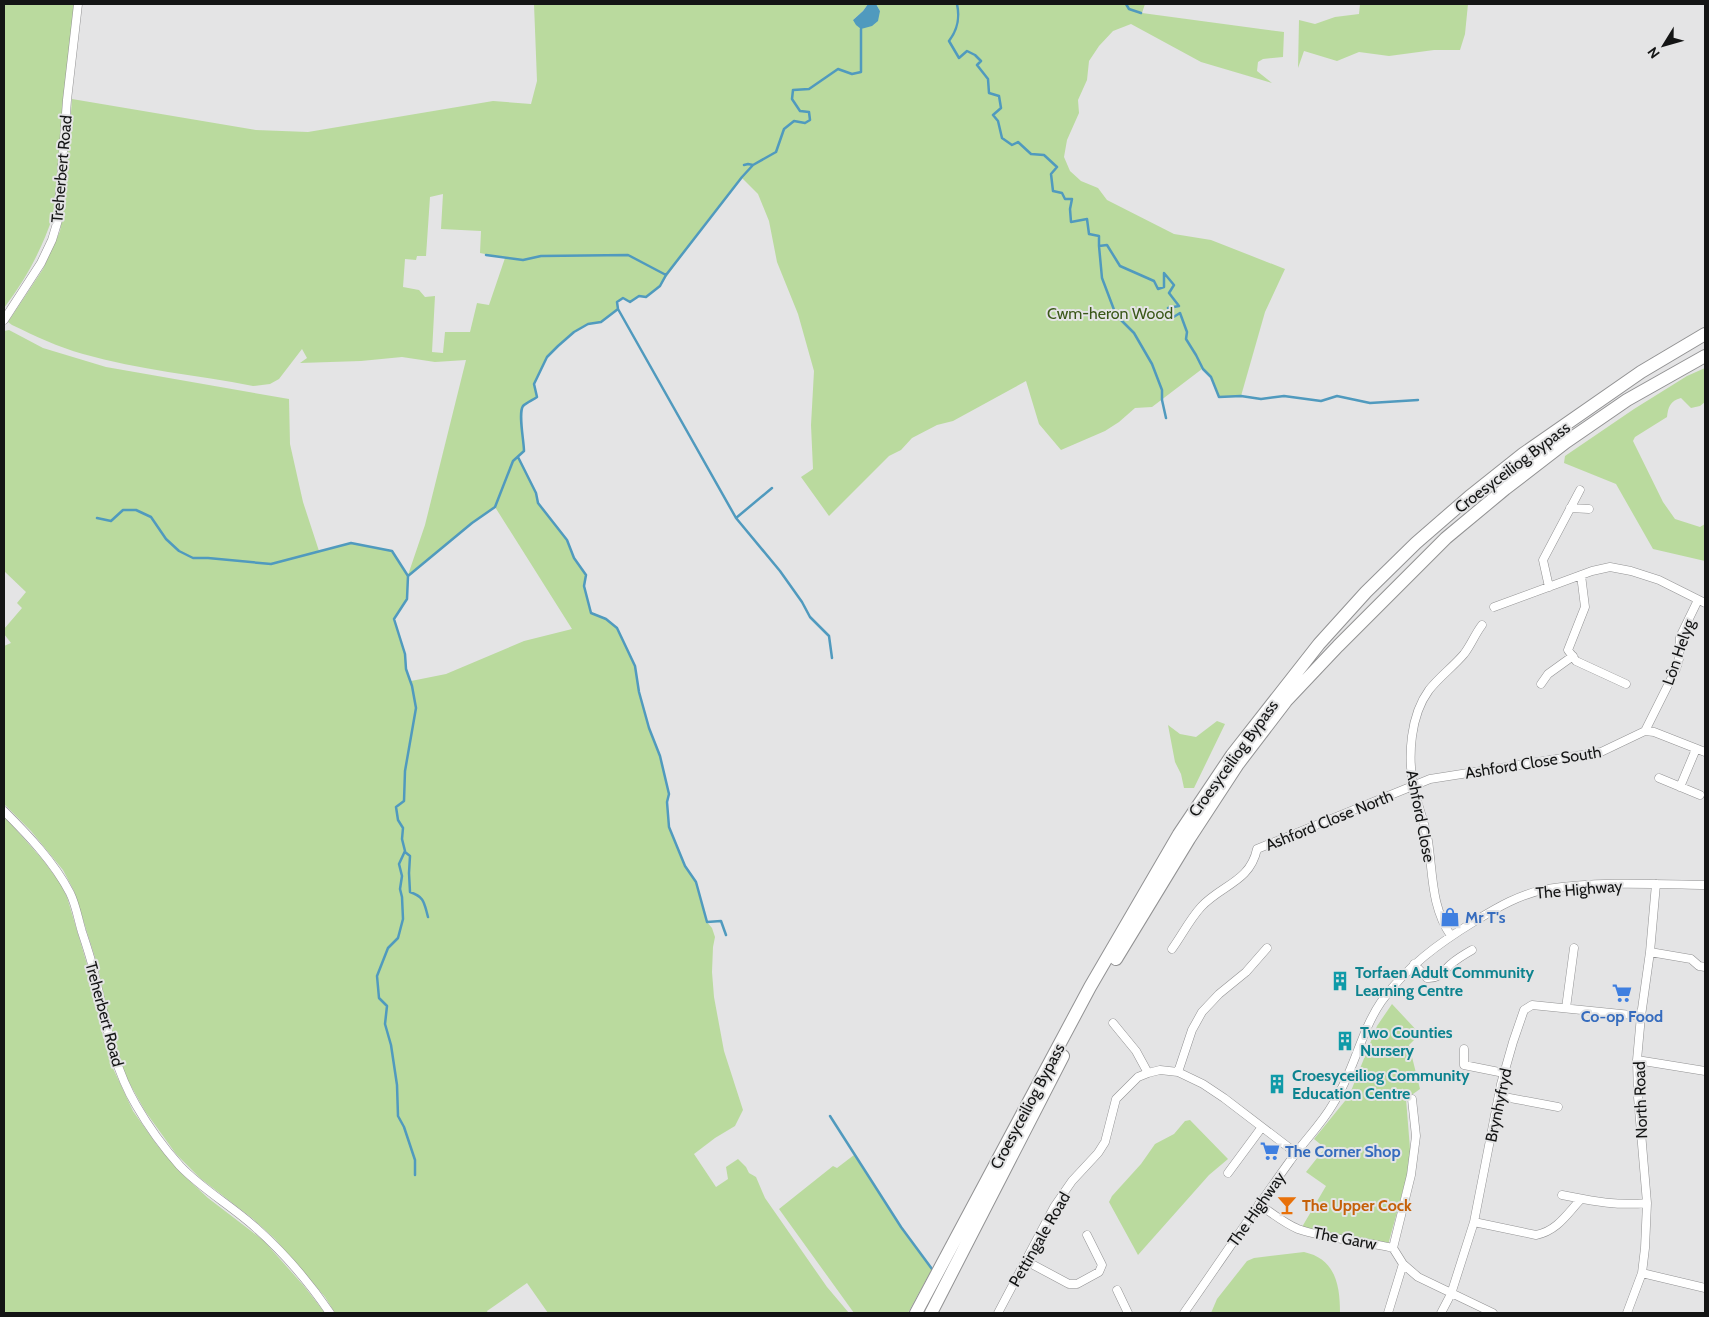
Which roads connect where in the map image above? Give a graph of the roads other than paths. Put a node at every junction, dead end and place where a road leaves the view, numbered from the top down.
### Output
1 (78, 4) edge
2 (4, 320) edge
3 (1705, 334) edge
4 (1705, 356) edge
5 (1580, 490) dead end
6 (1570, 508) junction
7 (1589, 509) dead end
8 (1581, 575) junction
9 (1549, 587) junction
10 (1702, 602) edge
11 (1494, 607) dead end
12 (1482, 625) dead end
13 (1572, 656) junction
14 (1541, 684) dead end
15 (1626, 684) dead end
16 (1645, 731) junction
17 (1696, 749) junction
18 (1705, 752) edge
19 (1659, 778) dead end
20 (1414, 786) junction
21 (1680, 787) junction
22 (1700, 796) dead end
23 (4, 811) edge
24 (1656, 884) junction
25 (1705, 885) edge
26 (1452, 936) junction
27 (1267, 948) dead end
28 (1574, 948) dead end
29 (1172, 949) dead end
30 (1472, 950) dead end
31 (1650, 952) junction
32 (1414, 964) junction
33 (1705, 967) edge
34 (1566, 1008) junction
35 (1641, 1016) junction
36 (1113, 1023) dead end
37 (1464, 1049) dead end
38 (1637, 1060) junction
39 (1705, 1071) edge
40 (1148, 1072) junction
41 (1178, 1072) junction
42 (1504, 1073) junction
43 (1499, 1096) junction
44 (1412, 1099) dead end
45 (1558, 1107) dead end
46 (1262, 1127) junction
47 (1296, 1153) junction
48 (1228, 1173) dead end
49 (1562, 1195) dead end
50 (1580, 1199) junction
51 (1647, 1203) junction
52 (1259, 1204) junction
53 (1474, 1222) junction
54 (1087, 1235) dead end
55 (1092, 1244) junction
56 (1393, 1248) junction
57 (1083, 1249) dead end
58 (1026, 1261) junction
59 (1402, 1264) junction
60 (1642, 1273) junction
61 (1705, 1288) edge
62 (1451, 1294) junction
63 (1110, 1299) dead end
64 (330, 1313) edge
65 (916, 1313) edge
66 (931, 1313) edge
67 (998, 1313) edge
68 (1128, 1313) edge
69 (1184, 1313) edge
70 (1388, 1313) edge
71 (1441, 1313) edge
72 (1493, 1313) edge
73 (1626, 1313) edge

1 - 2 street, Treherbert Road
3 - 65 highway, Croesyceiliog Bypass
4 - 66 highway, Croesyceiliog Bypass
5 - 6 street
6 - 7 street
6 - 9 street
8 - 9 street
8 - 10 street
8 - 13 street
9 - 11 street
10 - 16 street, Lôn Helyg
12 - 20 street, Ashford Close
13 - 14 street
13 - 15 street
16 - 17 street
16 - 20 street, Ashford Close South
17 - 18 street
17 - 21 street
19 - 21 street
20 - 26 street, Ashford Close
20 - 29 street, Ashford Close North
21 - 22 street
23 - 64 street, Treherbert Road
24 - 25 street, The Highway
24 - 26 street, The Highway
24 - 31 street, North Road
26 - 32 street, The Highway
27 - 41 street
28 - 34 street
30 - 32 street
31 - 33 street
31 - 35 street, North Road
32 - 47 street, The Highway
34 - 35 street, Brynhyfryd
34 - 42 street, Brynhyfryd
35 - 38 street, North Road
36 - 40 street
37 - 42 street
38 - 39 street
38 - 51 street, North Road
40 - 41 street
40 - 58 street, Pettingale Road
41 - 46 street
42 - 43 street, Brynhyfryd
43 - 45 street
43 - 53 street, Brynhyfryd
44 - 56 street
46 - 47 street
46 - 48 street
47 - 52 street, The Highway
49 - 50 street
50 - 51 street
50 - 53 street
51 - 60 street, North Road
52 - 56 street, The Garw
52 - 69 street, The Highway
53 - 62 street, Brynhyfryd
54 - 55 street
55 - 57 street
55 - 58 street
56 - 59 street, The Garw
58 - 67 street, Pettingale Road
59 - 62 street, The Garw
59 - 70 street
60 - 61 street
60 - 73 street, North Road
62 - 71 street, Brynhyfryd
62 - 72 street, The Garw
63 - 68 street

